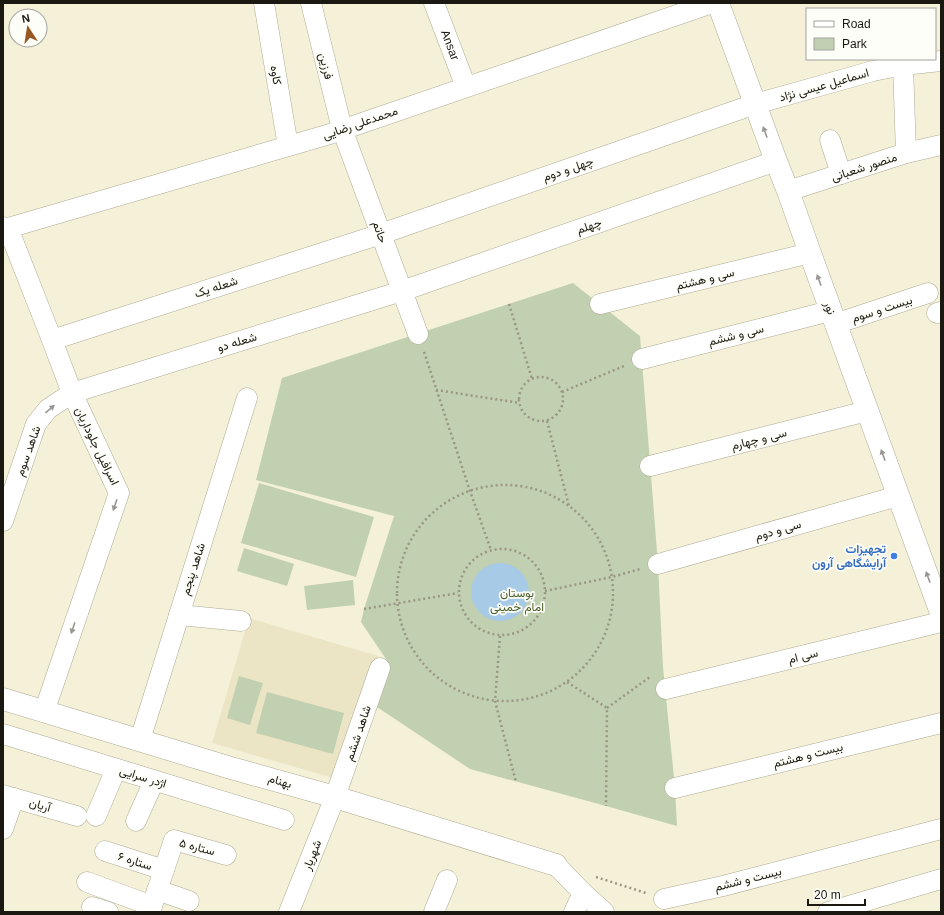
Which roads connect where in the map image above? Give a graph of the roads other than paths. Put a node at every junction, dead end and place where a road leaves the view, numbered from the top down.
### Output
1 (264, 3) edge
2 (310, 3) edge
3 (434, 3) edge
4 (712, 3) edge
5 (718, 3) edge
6 (941, 62) edge
7 (902, 65) junction
8 (466, 87) junction
9 (755, 104) junction
10 (342, 130) junction
11 (830, 140) dead end
12 (941, 145) edge
13 (288, 146) junction
14 (906, 153) junction
15 (776, 161) junction
16 (841, 174) junction
17 (788, 191) junction
18 (5, 228) edge
19 (381, 234) junction
20 (810, 253) junction
21 (402, 291) junction
22 (928, 293) dead end
23 (600, 304) dead end
24 (833, 317) junction
25 (418, 334) road end
26 (52, 340) junction
27 (642, 359) road end
28 (72, 394) junction
29 (247, 398) dead end
30 (867, 411) junction
31 (650, 466) dead end
32 (898, 496) junction
33 (3, 521) edge
34 (658, 564) road end
35 (941, 613) edge
36 (179, 614) junction
37 (242, 621) dead end
38 (941, 622) edge
39 (380, 668) dead end
40 (666, 689) dead end
41 (3, 699) edge
42 (44, 712) junction
43 (941, 723) edge
44 (3, 734) edge
45 (140, 740) junction
46 (116, 769) junction
47 (154, 780) junction
48 (675, 788) dead end
49 (9, 796) edge
50 (335, 798) junction
51 (284, 820) dead end
52 (136, 821) dead end
53 (3, 829) edge
54 (941, 829) edge
55 (105, 851) dead end
56 (226, 855) dead end
57 (556, 865) joint
58 (164, 870) junction
59 (941, 879) edge
60 (447, 880) dead end
61 (86, 882) dead end
62 (583, 893) junction
63 (664, 899) road end
64 (189, 901) dead end
65 (153, 903) edge
66 (288, 912) edge
67 (434, 912) edge
68 (574, 912) edge
69 (604, 912) edge
70 (828, 912) edge

1 - 13 street, کاوه
2 - 10 street, فرزین
3 - 8 street, Ansar
4 - 8 street, محمدعلی رضایی
5 - 9 street, نور
6 - 7 street, اسماعیل عیسی نژاد
7 - 9 street, اسماعیل عیسی نژاد
7 - 14 street
8 - 10 street, محمدعلی رضایی
15 -> 9 street, نور
9 - 19 street, چهل و دوم
10 - 13 street, محمدعلی رضایی
10 - 19 street, حاتم
11 - 16 street
12 - 14 street, منصور شعبانی
13 - 18 street, محمدعلی رضایی
14 - 16 street, منصور شعبانی
15 - 17 street, نور
15 - 21 street, چهلم
16 - 17 street, منصور شعبانی
17 - 20 street, نور
18 - 26 street, اسرافیل جلوداریان
19 - 21 street, حاتم
19 - 26 street, شعله یک
20 - 23 street, سی و هشتم
24 -> 20 street, نور
21 - 25 street, حاتم
21 - 28 street, شعله دو
22 - 24 street, بیست و سوم
24 - 27 street, سی و ششم
24 - 30 street, نور
26 - 28 street, اسرافیل جلوداریان
33 -> 28 street, شاهد سوم
28 -> 42 street, اسرافیل جلوداریان
29 - 36 street, شاهد پنجم
30 - 31 street, سی و چهارم
32 -> 30 street, نور
32 - 34 street, سی و دوم
35 -> 32 street, نور
36 - 37 street
36 - 45 street, شاهد پنجم
38 - 40 street, سی ام
39 - 50 street, شاهد ششم
41 - 42 street, بهنام
42 - 45 street, بهنام
43 - 48 street, بیست و هشتم
44 - 46 street, اژدر سرایی
45 - 50 street, بهنام
46 - 47 street, اژدر سرایی
46 - 49 street, آریان
47 - 51 street, اژدر سرایی
47 - 52 street
49 - 53 street
50 - 57 street, بهنام
50 - 66 street, شهریار
54 - 63 street, بیست و ششم
55 - 58 street, ستاره ۶
56 - 58 street, ستاره ۵
57 - 62 street
58 - 65 street
59 - 70 street
60 - 67 street
61 - 65 street
62 - 68 street
62 - 69 street
64 - 65 street

